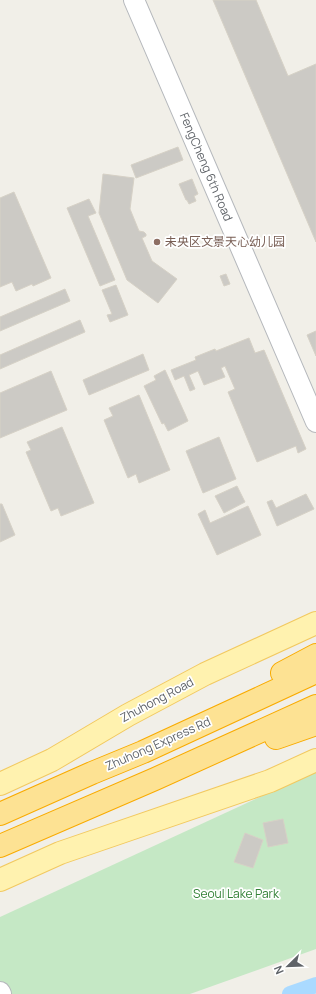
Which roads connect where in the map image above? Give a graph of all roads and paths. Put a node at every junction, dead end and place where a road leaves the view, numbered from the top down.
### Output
1 (134, 0) edge
2 (316, 422) edge
3 (316, 622) edge
4 (316, 655) edge
5 (316, 672) edge
6 (316, 706) edge
7 (316, 724) edge
8 (143, 752) junction
9 (316, 760) edge
10 (155, 779) junction
11 (0, 784) edge
12 (0, 814) edge
13 (0, 846) edge
14 (0, 880) edge

1 - 2 street, FengCheng 6th Road
3 - 11 main road, Zhuhong Road
4 - 8 highway
5 - 8 highway, Zhuhong Express Rd
6 - 10 highway
7 - 10 highway
8 - 12 highway, Zhuhong Express Rd
9 - 14 main road
10 - 13 highway

